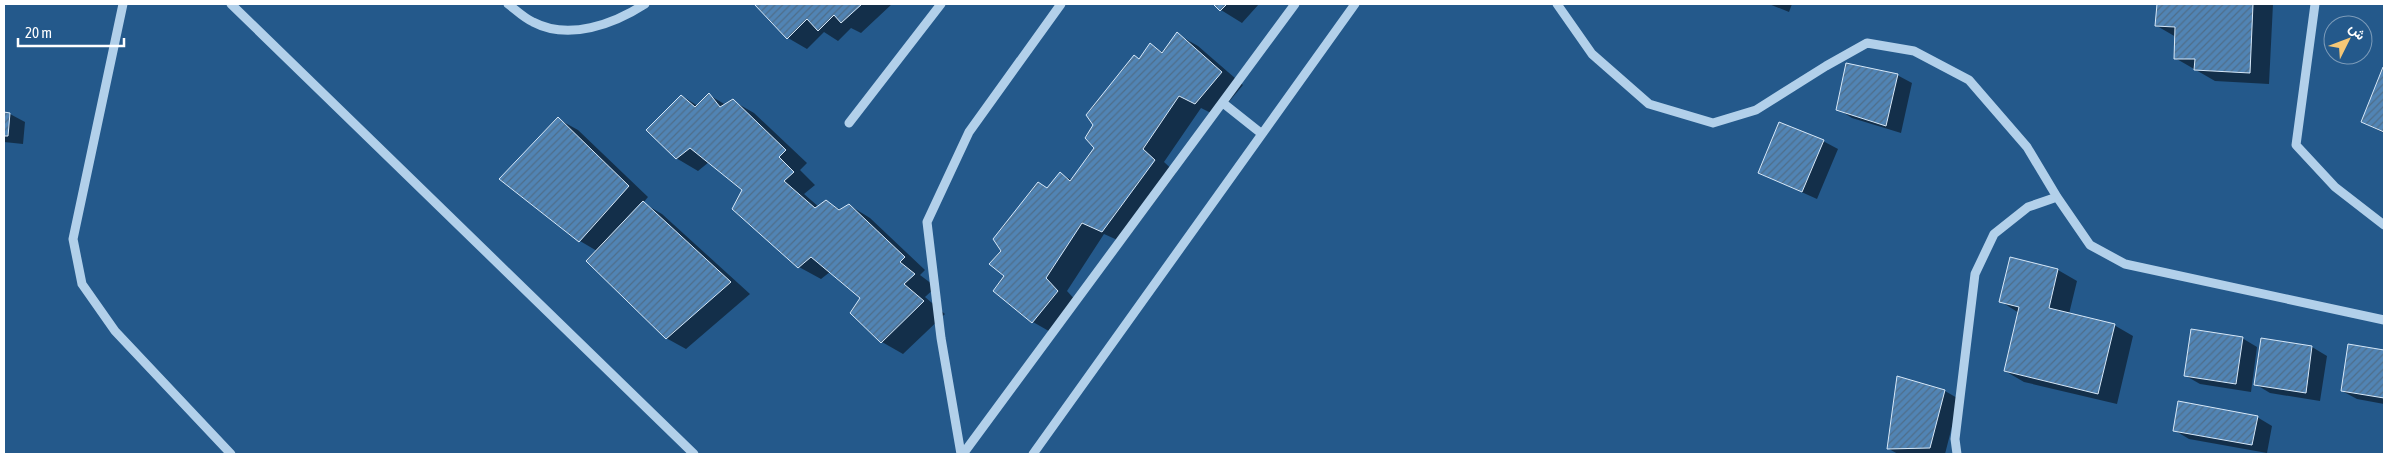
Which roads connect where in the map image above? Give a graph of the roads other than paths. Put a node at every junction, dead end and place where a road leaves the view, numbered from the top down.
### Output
1 (123, 4) edge
2 (231, 4) edge
3 (508, 4) edge
4 (645, 4) edge
5 (941, 4) edge
6 (1061, 4) edge
7 (1295, 4) edge
8 (1356, 4) edge
9 (1558, 4) edge
10 (2315, 4) edge
11 (1224, 102) junction
12 (849, 123) dead end
13 (1262, 134) junction
14 (2057, 197) junction
15 (2384, 225) edge
16 (2384, 320) edge
17 (231, 454) edge
18 (694, 454) edge
19 (962, 454) edge
20 (1033, 454) edge
21 (1957, 454) edge

1 - 17 street
2 - 18 street
3 - 4 street
5 - 12 street
6 - 19 street
7 - 11 street
8 - 13 street
9 - 14 street
10 - 15 street
11 - 13 street
11 - 19 street
13 - 20 street
14 - 16 street
14 - 21 street

